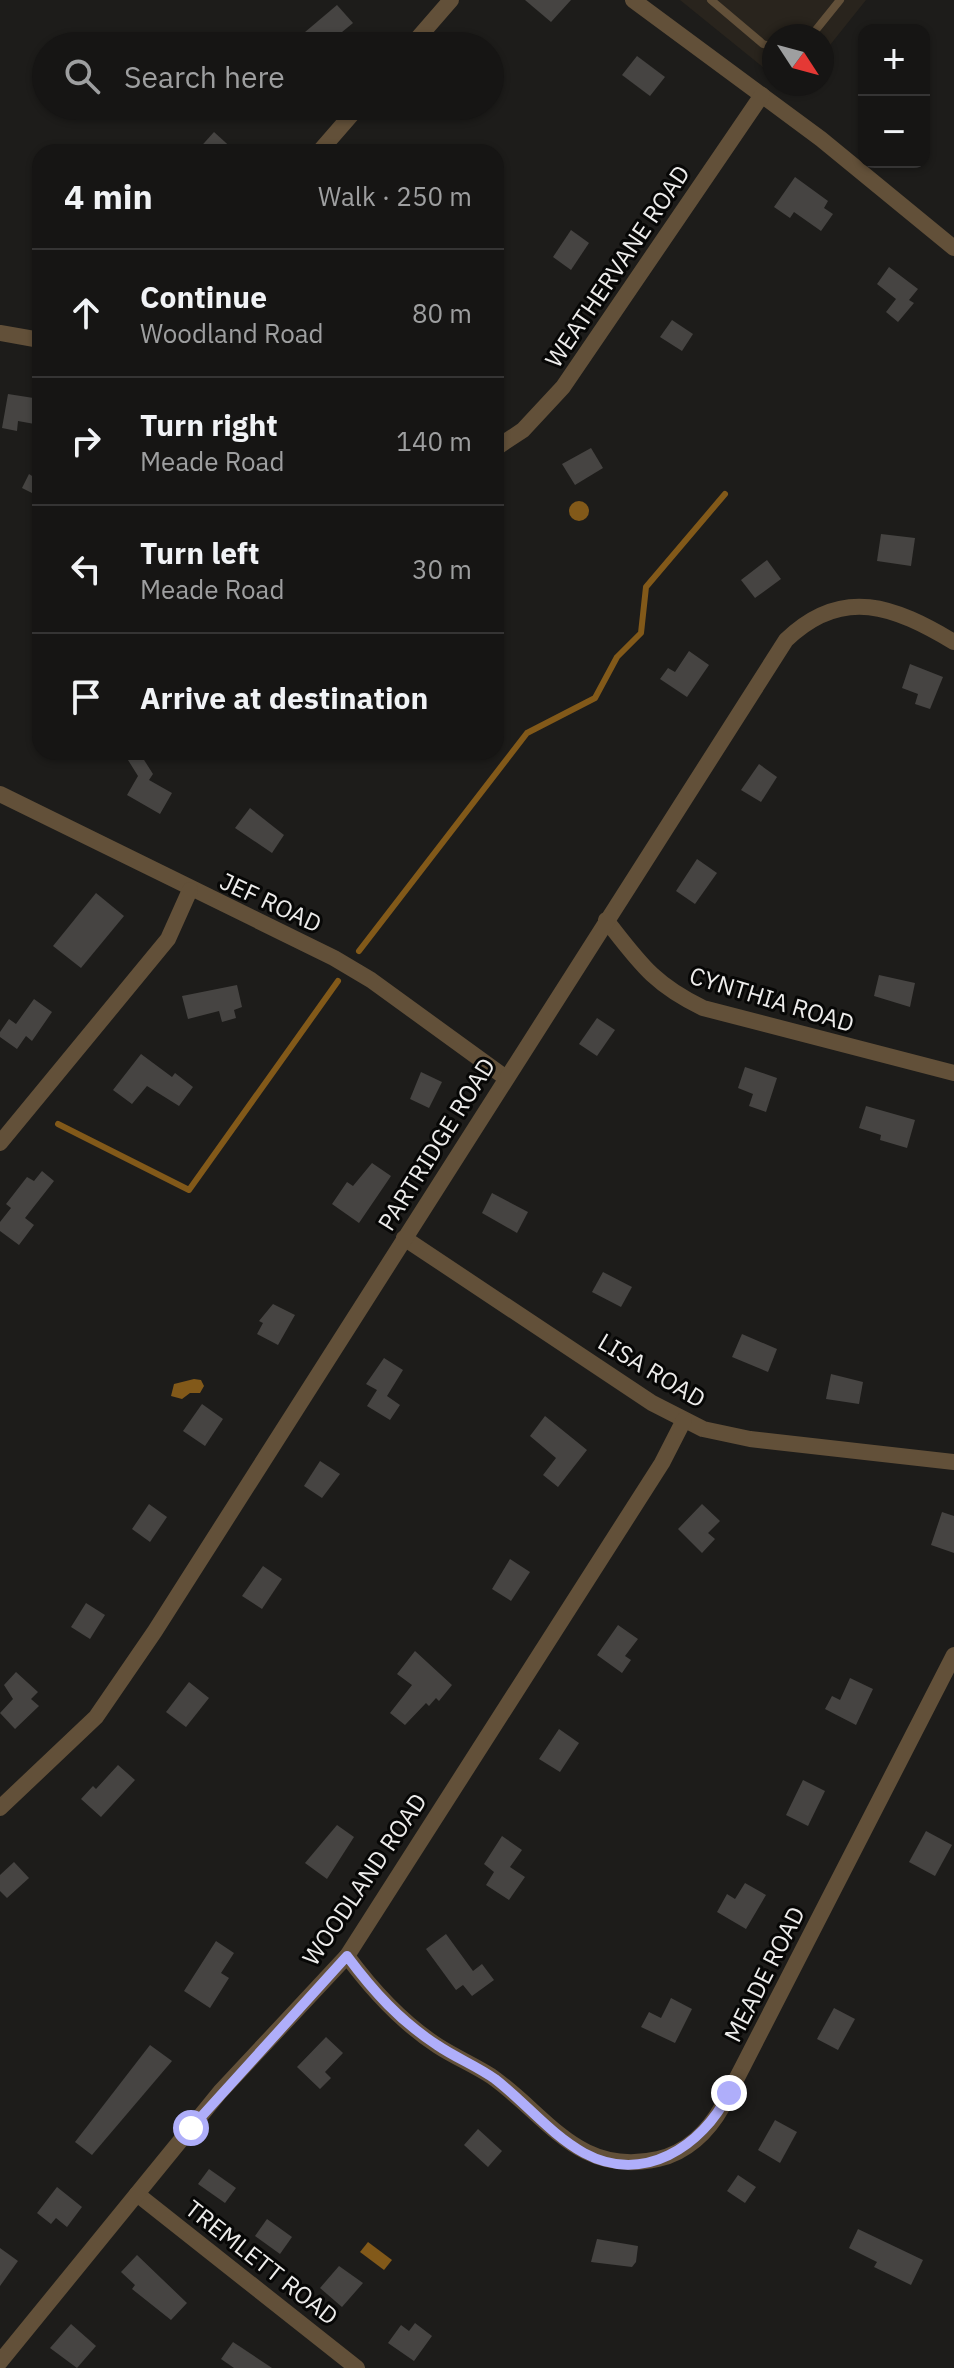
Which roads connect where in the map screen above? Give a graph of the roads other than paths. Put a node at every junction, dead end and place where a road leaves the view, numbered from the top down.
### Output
1 (451, 0) edge
2 (633, 0) edge
3 (711, 0) edge
4 (840, 0) edge
5 (821, 24) edge
6 (423, 32) edge
7 (762, 43) edge
8 (762, 95) joint
9 (763, 96) edge
10 (347, 120) edge
11 (326, 144) edge
12 (954, 248) edge
13 (0, 333) edge
14 (32, 339) edge
15 (504, 443) edge
16 (954, 642) edge
17 (0, 794) edge
18 (190, 890) junction
19 (606, 920) junction
20 (954, 1073) edge
21 (506, 1078) junction
22 (0, 1143) edge
23 (404, 1238) junction
24 (684, 1420) junction
25 (954, 1462) edge
26 (954, 1655) edge
27 (0, 1808) edge
28 (347, 1956) junction
29 (137, 2194) junction
30 (0, 2362) edge
31 (357, 2368) edge

1 - 6 street
2 - 8 street
3 - 7 lane
4 - 5 lane
8 - 15 street, WEATHERVANE ROAD
9 - 12 street
10 - 11 street
13 - 14 street
16 - 19 street, PARTRIDGE ROAD
17 - 18 street, JEF ROAD
18 - 21 street, JEF ROAD
18 - 22 street
19 - 20 street, CYNTHIA ROAD
19 - 21 street, PARTRIDGE ROAD
21 - 23 street, PARTRIDGE ROAD
23 - 24 street, LISA ROAD
23 - 27 street, PARTRIDGE ROAD
24 - 25 street, LISA ROAD
24 - 28 street, WOODLAND ROAD
26 - 28 street, MEADE ROAD
28 - 29 street, WOODLAND ROAD
29 - 30 street, WOODLAND ROAD
29 - 31 street, TREMLETT ROAD

